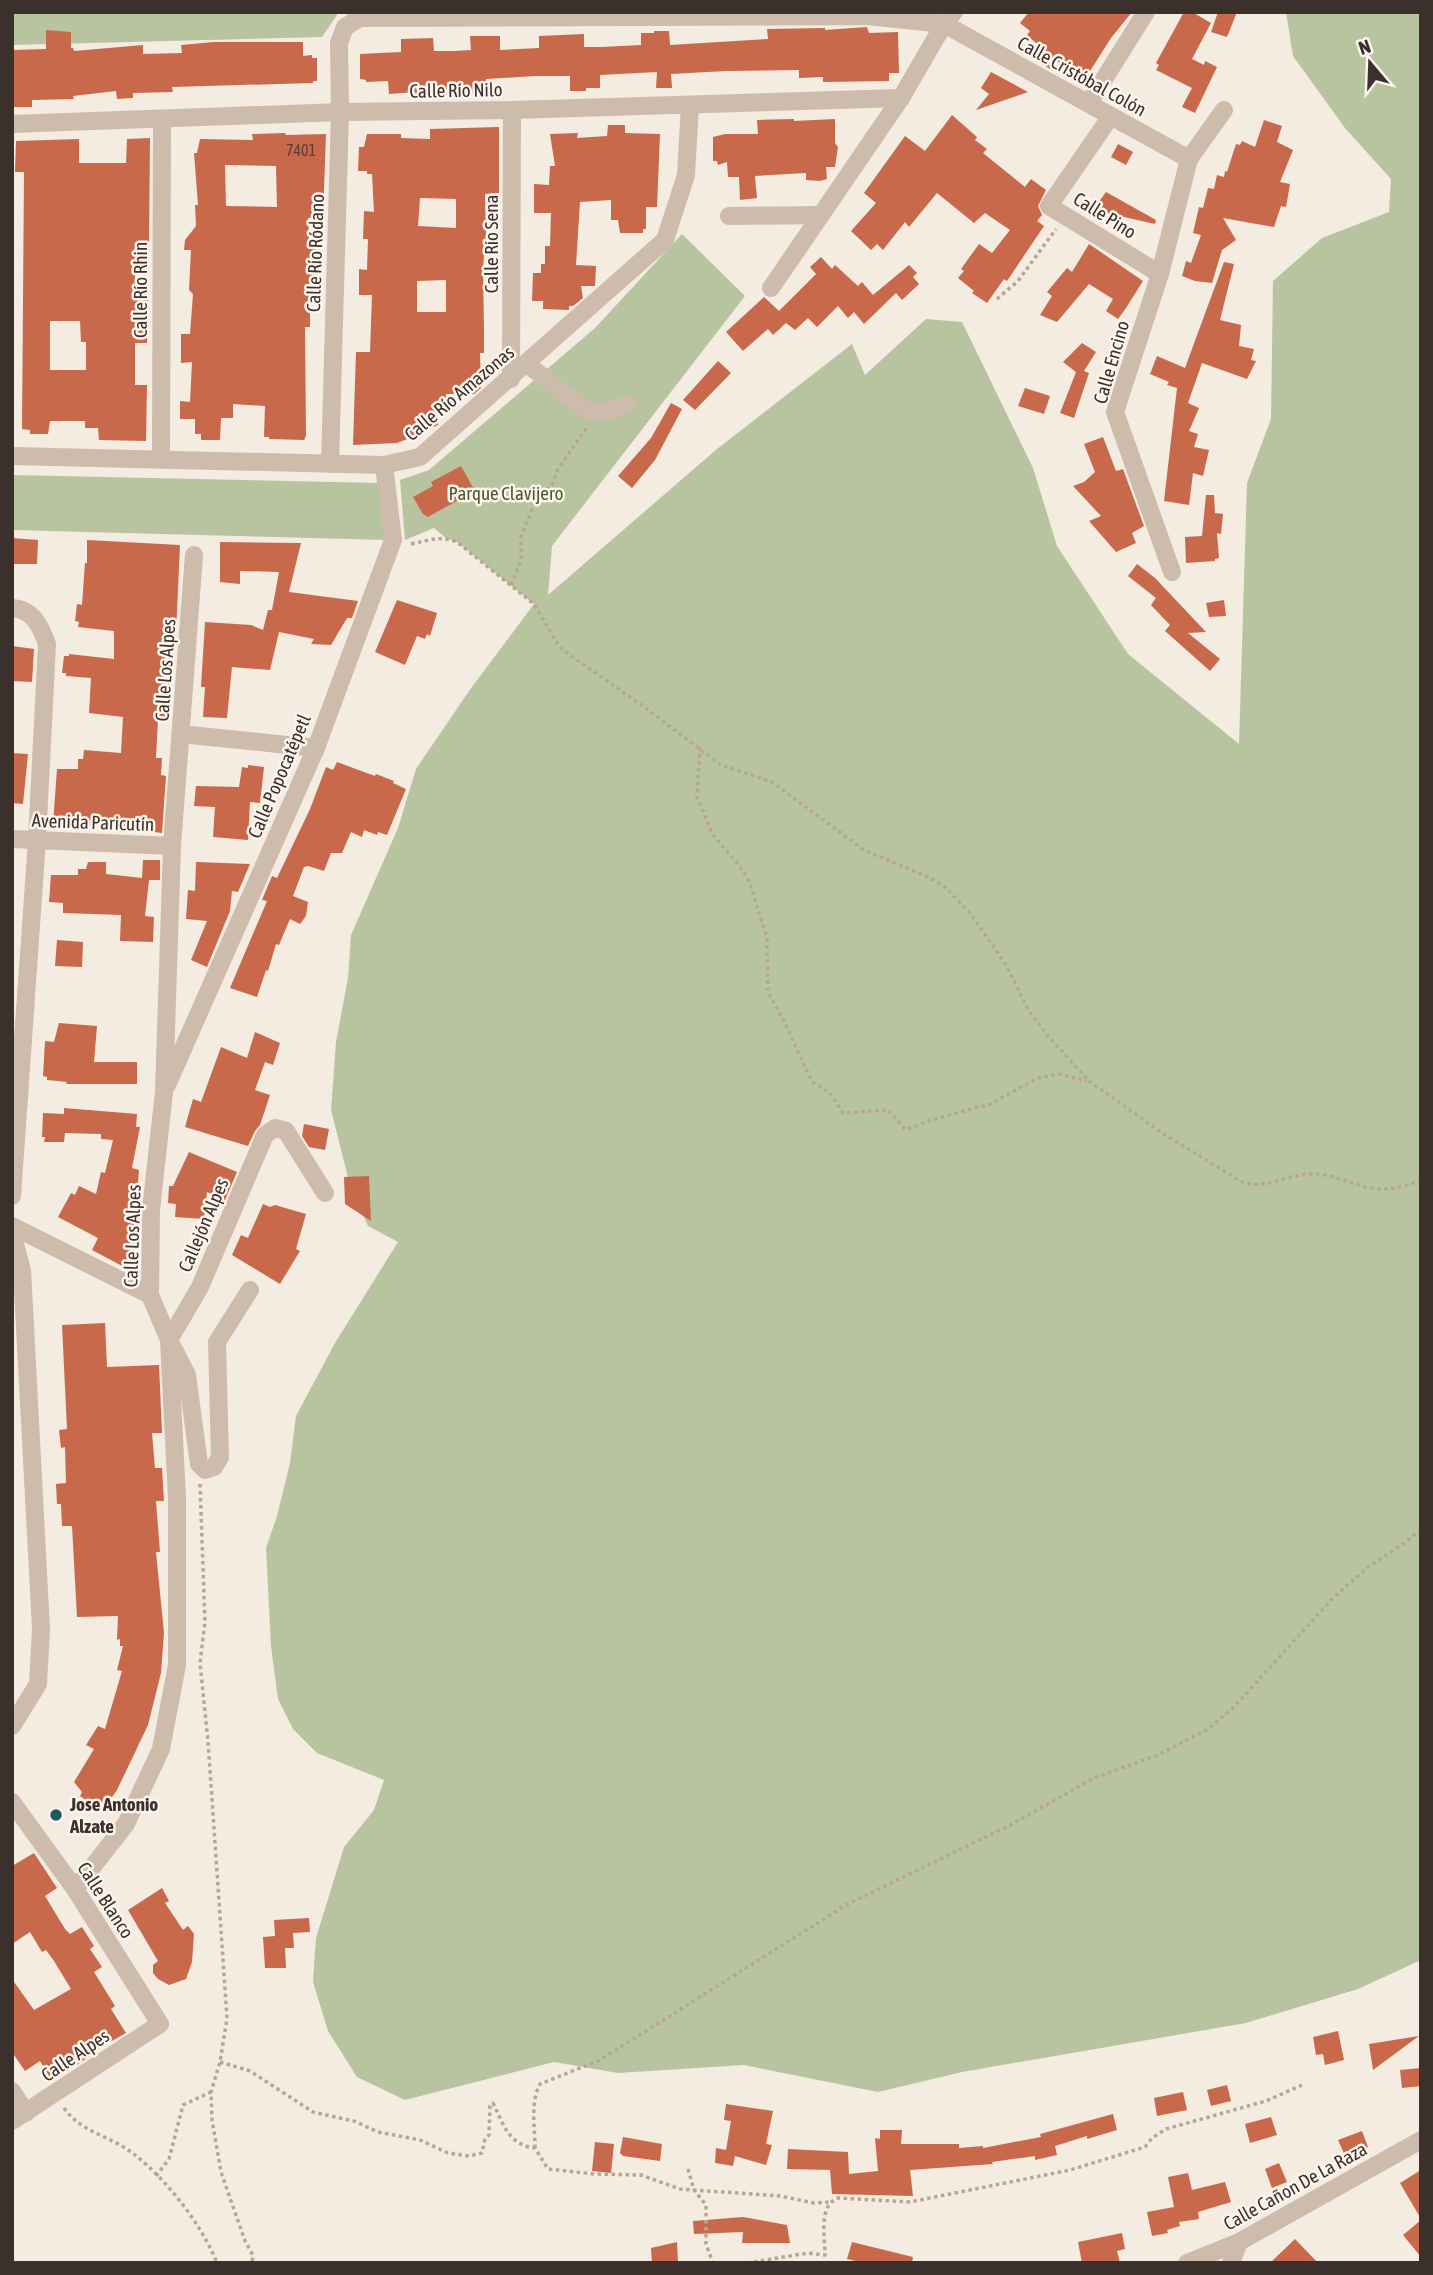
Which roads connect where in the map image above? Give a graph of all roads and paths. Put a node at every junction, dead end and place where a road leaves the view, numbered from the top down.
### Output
1 (1146, 12) edge
2 (949, 18) edge
3 (339, 43) joint
4 (901, 99) junction
5 (1089, 103) junction
6 (690, 105) junction
7 (512, 110) junction
8 (1224, 110) dead end
9 (340, 112) junction
10 (1111, 116) junction
11 (162, 120) junction
12 (12, 124) edge
13 (1189, 159) junction
14 (821, 215) junction
15 (729, 216) dead end
16 (1066, 216) junction
17 (1160, 274) junction
18 (772, 288) dead end
19 (997, 299) dead end
20 (527, 364) junction
21 (511, 379) junction
22 (628, 404) dead end
23 (593, 411) junction
24 (12, 456) edge
25 (160, 459) junction
26 (330, 464) junction
27 (384, 466) junction
28 (390, 549) junction
29 (194, 555) dead end
30 (1172, 572) dead end
31 (511, 585) junction
32 (12, 608) edge
33 (181, 734) junction
34 (700, 747) junction
35 (316, 748) junction
36 (12, 839) edge
37 (37, 840) junction
38 (172, 846) junction
39 (1089, 1082) junction
40 (164, 1092) junction
41 (1421, 1181) edge
42 (325, 1193) dead end
43 (12, 1196) edge
44 (12, 1226) edge
45 (12, 1233) edge
46 (250, 1290) dead end
47 (150, 1295) junction
48 (169, 1340) junction
49 (199, 1464) junction
50 (1421, 1529) edge
51 (12, 1726) edge
52 (12, 1802) edge
53 (75, 1889) junction
54 (160, 2024) joint
55 (219, 2062) junction
56 (1302, 2085) dead end
57 (12, 2091) edge
58 (211, 2092) junction
59 (55, 2094) junction
60 (19, 2117) edge
61 (1421, 2140) edge
62 (535, 2148) junction
63 (688, 2169) dead end
64 (156, 2176) junction
65 (694, 2190) junction
66 (830, 2202) junction
67 (1239, 2242) junction
68 (217, 2263) edge
69 (252, 2263) edge
70 (713, 2263) edge
71 (747, 2263) edge
72 (1187, 2263) edge
73 (1231, 2263) edge

1 - 5 street
2 - 3 street, Calle Cristóbal Colón
2 - 4 street
2 - 5 street, Calle Cristóbal Colón
3 - 9 street, Calle Río Ródano
4 - 6 street, Calle Río Nilo
4 - 14 street
5 - 10 street, Calle Cristóbal Colón
6 - 7 street, Calle Río Nilo
6 - 20 street, Calle Río Amazonas
7 - 9 street, Calle Río Nilo
7 - 21 street, Calle Río Sena
8 - 13 street
9 - 11 street, Calle Río Nilo
9 - 26 street, Calle Río Ródano
10 - 13 street, Calle Cristóbal Colón
10 - 16 street, Calle Pino
11 - 12 street, Calle Río Nilo
11 - 25 street, Calle Río Rhin
13 - 17 street, Calle Encino
14 - 15 street
14 - 18 street
16 - 17 street, Calle Pino
16 - 19 path
17 - 30 street, Calle Encino
20 - 21 street, Calle Río Amazonas
20 - 23 street
21 - 27 street, Calle Río Amazonas
22 - 23 street
23 - 31 path
24 - 25 street, Calle Río Amazonas
25 - 26 street, Calle Río Amazonas
26 - 27 street, Calle Río Amazonas
27 - 28 street, Calle Popocatépetl
28 - 31 path
28 - 35 street, Calle Popocatépetl
29 - 33 street, Calle Los Alpes
31 - 34 path
32 - 37 street
33 - 35 street
33 - 38 street, Calle Los Alpes
34 - 39 path
34 - 39 path
35 - 40 street, Calle Popocatépetl
36 - 37 street, Avenida Paricutín
37 - 38 street, Avenida Paricutín
37 - 43 street
38 - 40 street, Calle Los Alpes
39 - 41 path
40 - 47 street, Calle Los Alpes
42 - 48 street, Callejón Alpes
44 - 47 street
45 - 51 street
46 - 49 street
47 - 48 street, Calle Los Alpes
48 - 49 street
48 - 53 street, Calle Los Alpes
49 - 55 path
50 - 62 path
52 - 53 street, Calle Blanco
53 - 54 street, Calle Blanco
54 - 59 street, Calle Alpes
55 - 58 path
55 - 62 path
56 - 66 path
57 - 60 street
58 - 64 path
58 - 69 path
59 - 60 street, Calle Alpes
59 - 64 path
61 - 67 street, Calle Cañon De La Raza
62 - 65 path
63 - 65 path
64 - 68 path
65 - 66 path
65 - 70 path
66 - 71 path
67 - 72 street, Calle Cañon De La Raza
67 - 73 street

